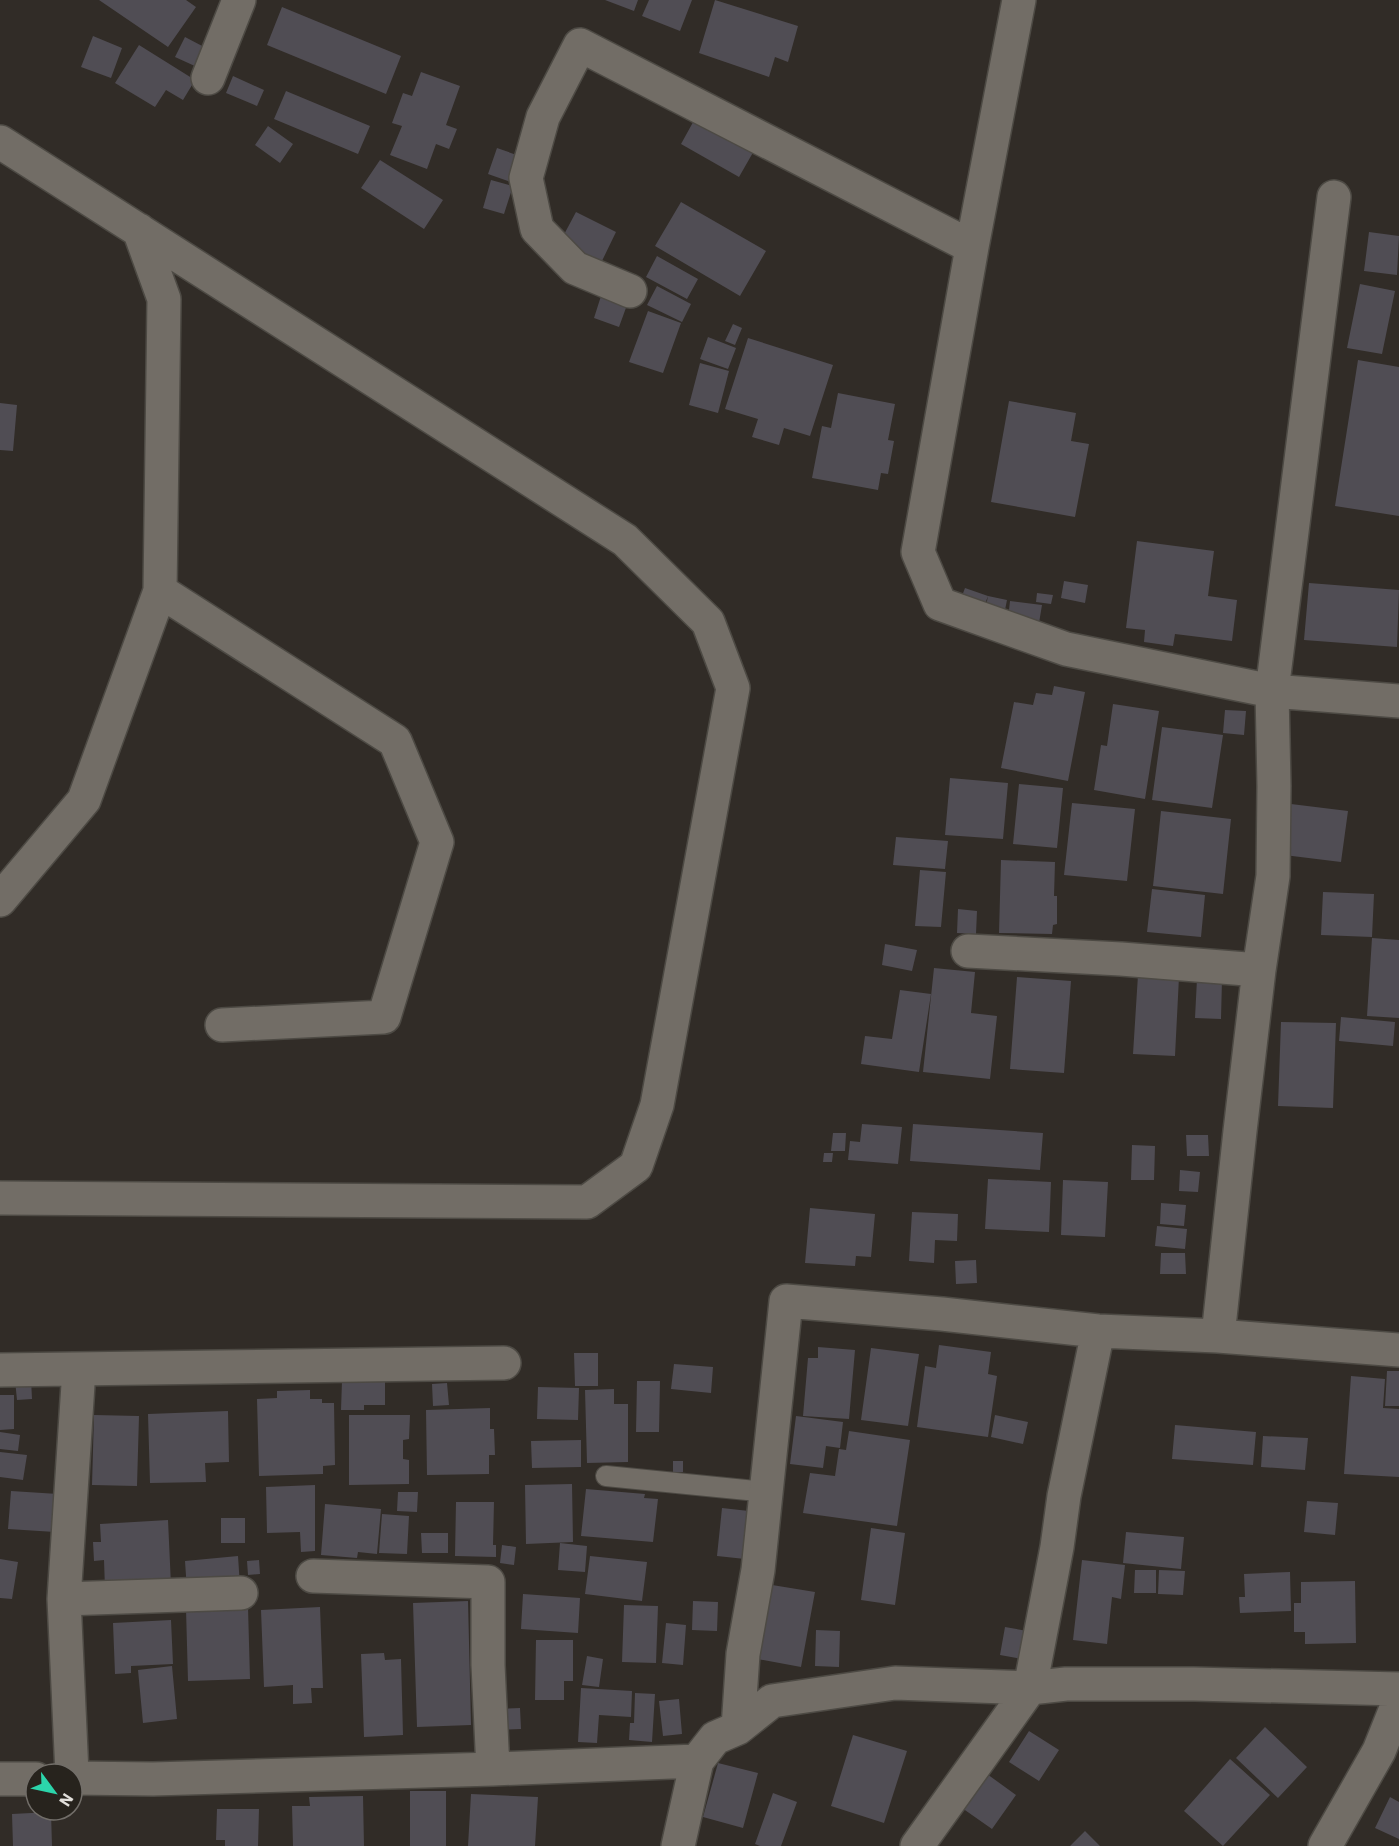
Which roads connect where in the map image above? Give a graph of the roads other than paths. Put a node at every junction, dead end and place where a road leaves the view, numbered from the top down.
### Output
1 (239, 0) edge
2 (1019, 0) edge
3 (208, 78) dead end
4 (0, 142) edge
5 (1334, 197) dead end
6 (138, 230) junction
7 (972, 246) junction
8 (630, 291) dead end
9 (160, 591) junction
10 (1272, 691) junction
11 (1399, 701) edge
12 (0, 900) edge
13 (968, 951) dead end
14 (1259, 970) junction
15 (222, 1025) dead end
16 (0, 1198) edge
17 (1098, 1331) junction
18 (1218, 1336) junction
19 (1399, 1350) edge
20 (504, 1363) dead end
21 (80, 1369) junction
22 (0, 1370) edge
23 (606, 1476) dead end
24 (766, 1492) junction
25 (313, 1576) dead end
26 (241, 1593) dead end
27 (64, 1599) junction
28 (1030, 1688) junction
29 (1399, 1689) edge
30 (1399, 1701) edge
31 (738, 1728) junction
32 (697, 1761) junction
33 (71, 1762) edge
34 (493, 1769) junction
35 (84, 1776) edge
36 (0, 1779) edge
37 (24, 1779) edge
38 (678, 1846) edge
39 (917, 1846) edge
40 (1325, 1846) edge

1 - 3 street
2 - 7 street
4 - 6 street
5 - 10 street
6 - 9 street
6 - 16 street
7 - 8 street
7 - 10 street
9 - 12 street
9 - 15 street
10 - 11 street
10 - 14 street
13 - 14 street
14 - 18 street
17 - 18 street
17 - 24 street
17 - 28 street
18 - 19 street
20 - 21 street
21 - 22 street
21 - 27 street
23 - 24 lane
24 - 31 street
25 - 34 street
26 - 27 street
27 - 33 street
28 - 29 street
28 - 31 street
28 - 39 street
30 - 40 street
31 - 32 street
32 - 34 street
32 - 38 street
34 - 35 street
36 - 37 street

